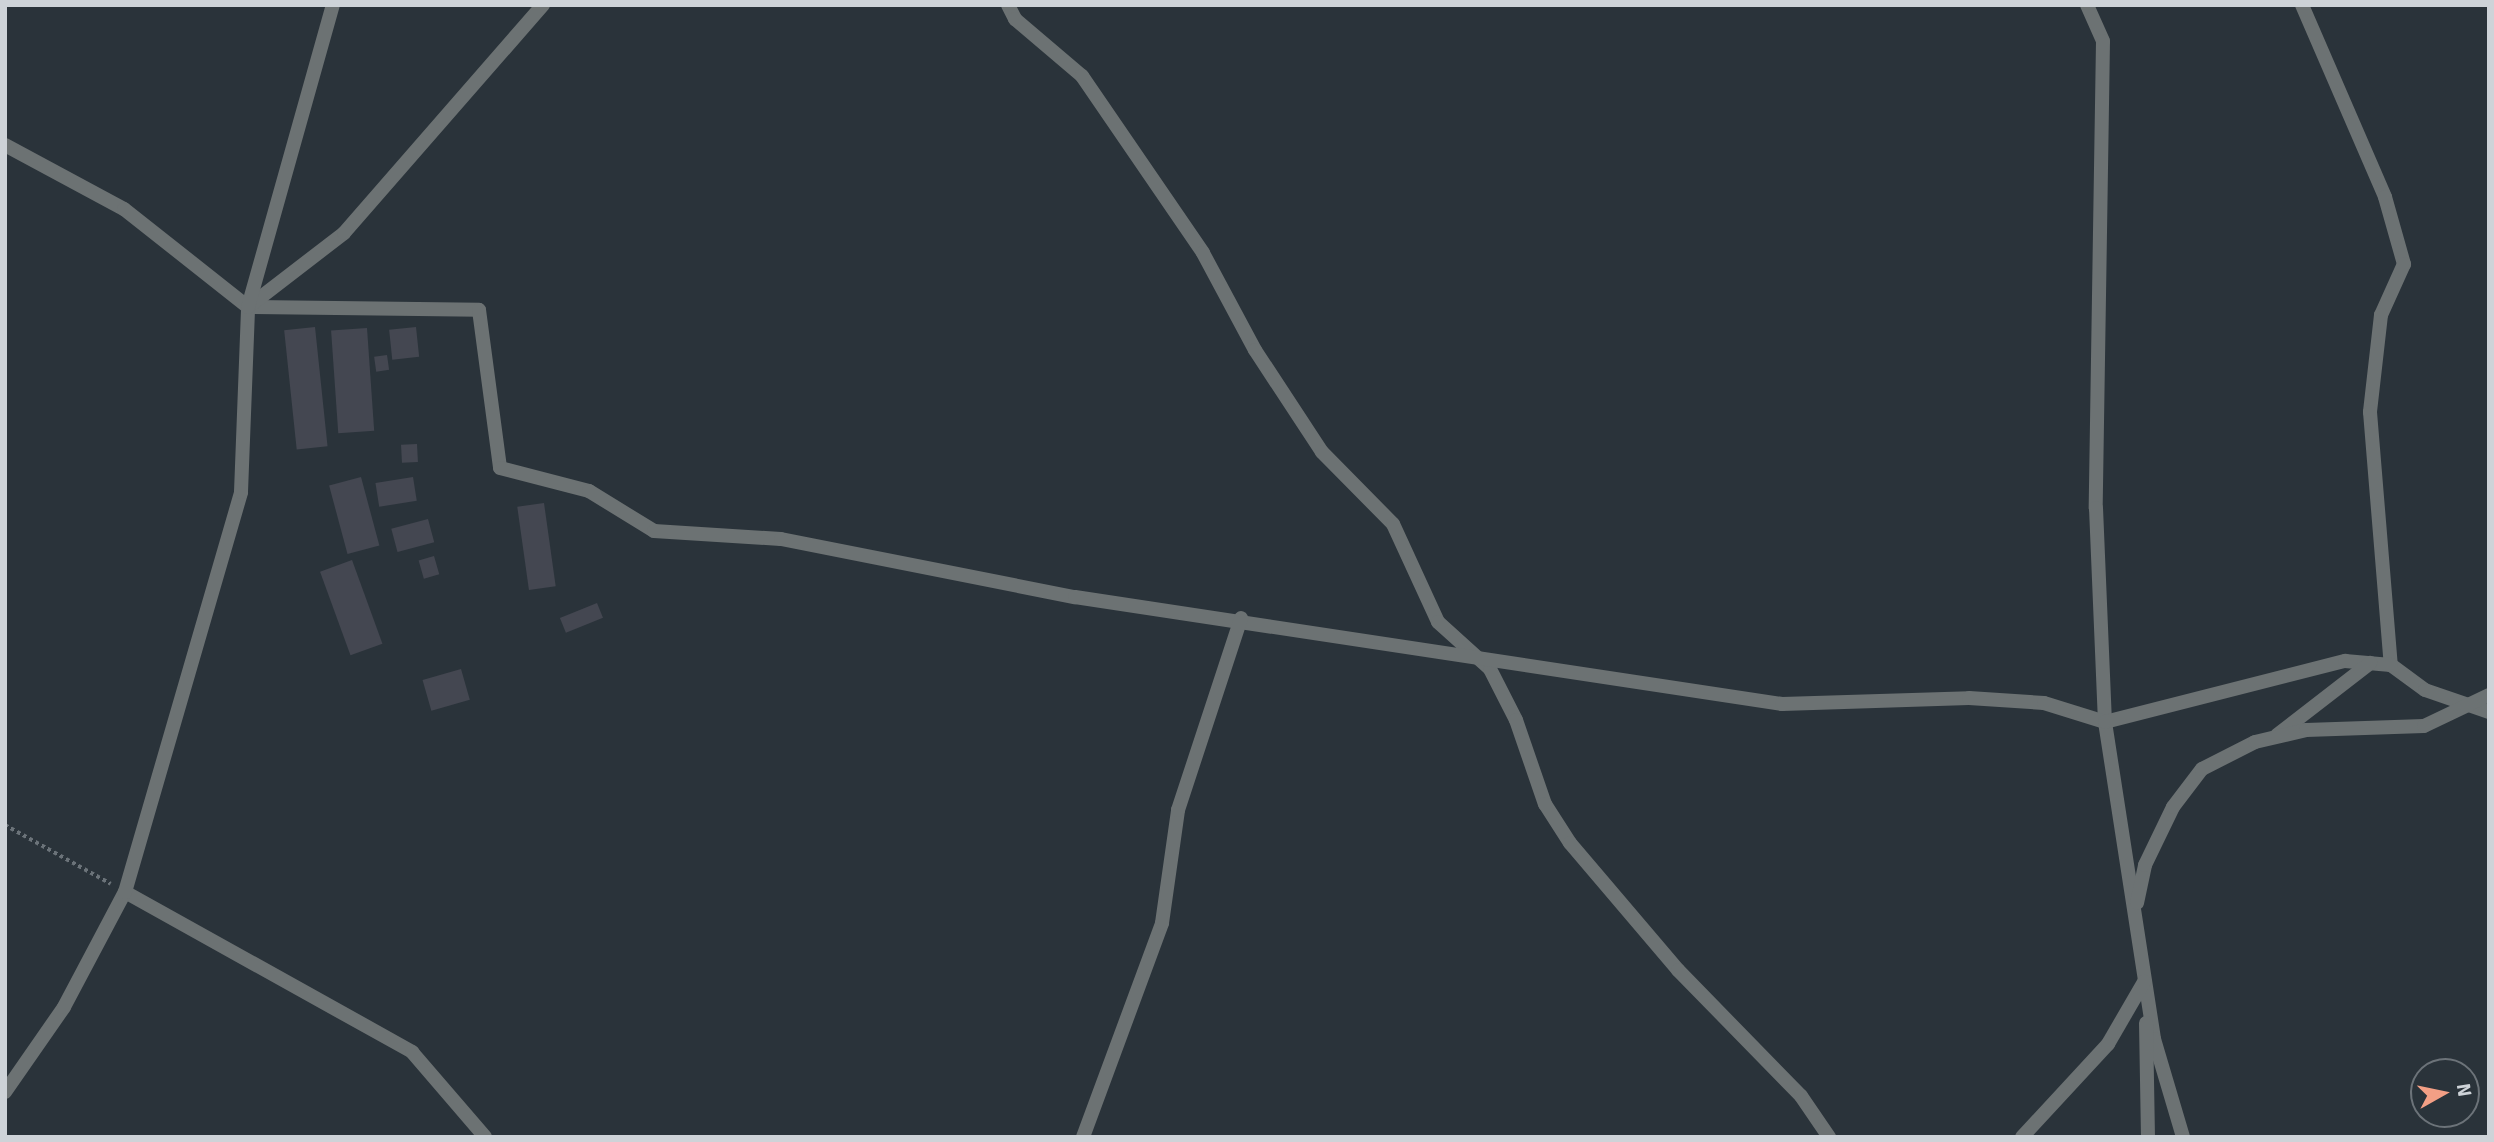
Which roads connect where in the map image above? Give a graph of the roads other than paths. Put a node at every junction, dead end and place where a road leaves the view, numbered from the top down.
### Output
1 (333, 5) edge
2 (543, 5) edge
3 (1008, 5) edge
4 (2087, 5) edge
5 (2302, 5) edge
6 (5, 145) edge
7 (248, 307) junction
8 (1241, 618) junction
9 (1467, 654) junction
10 (2370, 663) junction
11 (2391, 665) junction
12 (2489, 695) edge
13 (2473, 704) junction
14 (2489, 712) edge
15 (2105, 722) junction
16 (2274, 738) junction
17 (125, 892) junction
18 (2134, 917) junction
19 (2144, 982) junction
20 (2147, 1000) junction
21 (5, 1092) edge
22 (485, 1137) edge
23 (1083, 1137) edge
24 (1829, 1137) edge
25 (2022, 1137) edge
26 (2148, 1137) edge
27 (2183, 1137) edge

1 - 7 street
2 - 7 street
3 - 9 street
4 - 15 street
5 - 11 street
6 - 7 street
7 - 8 street
7 - 17 street
8 - 9 street
8 - 23 street
9 - 15 street
9 - 24 street
10 - 11 street
10 - 15 street
10 - 16 street
11 - 13 street
12 - 13 street
13 - 14 street
13 - 16 street
15 - 18 street
16 - 18 street
17 - 21 street
17 - 22 street
18 - 19 street
19 - 20 street
19 - 25 street
20 - 26 street
20 - 27 street

